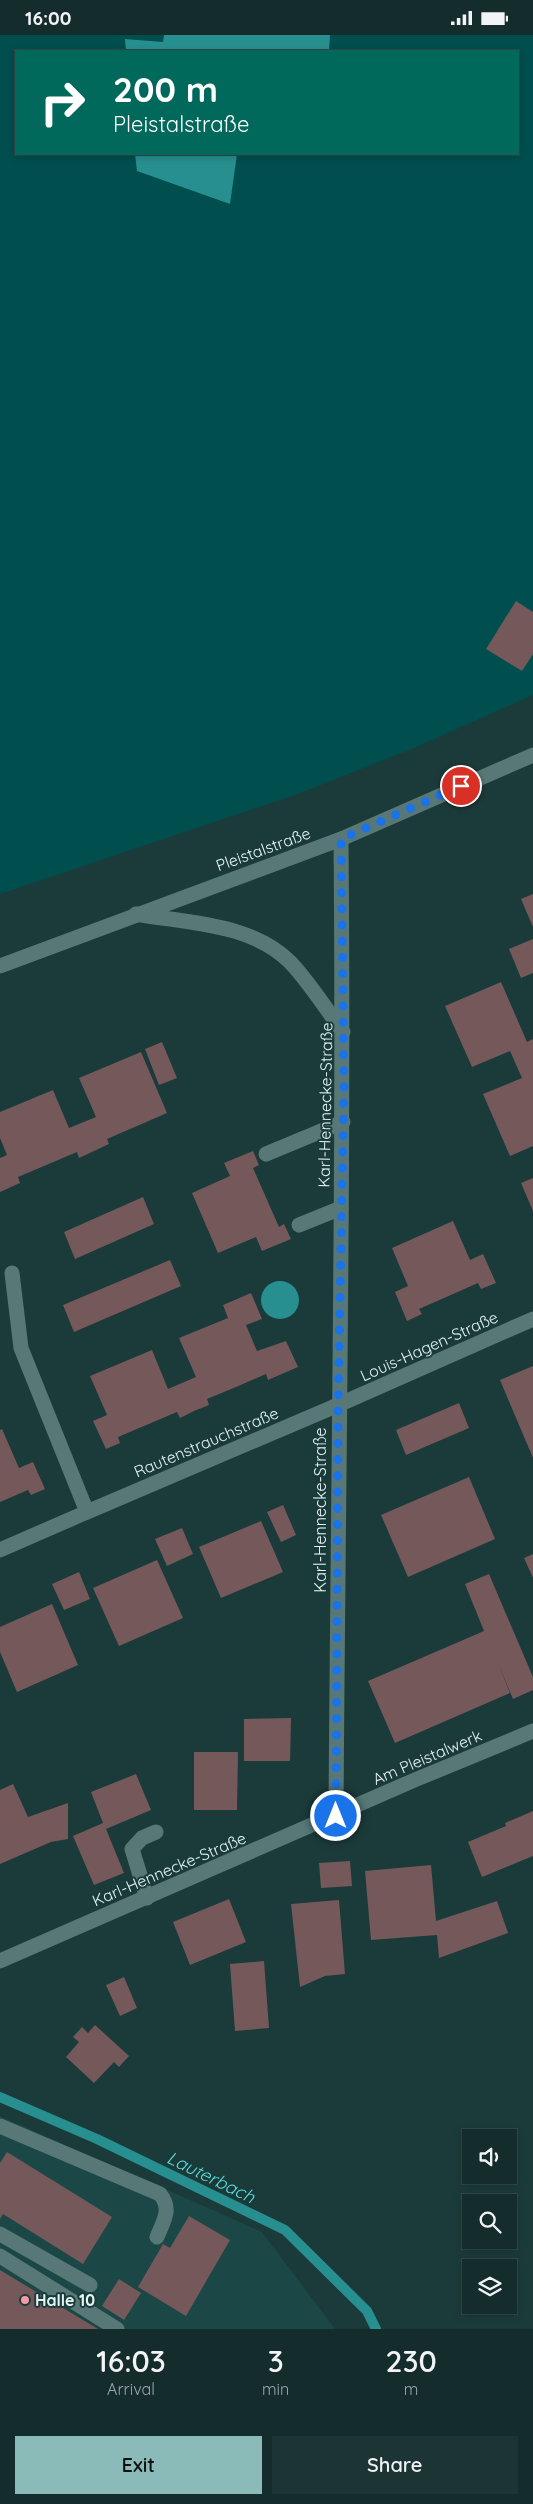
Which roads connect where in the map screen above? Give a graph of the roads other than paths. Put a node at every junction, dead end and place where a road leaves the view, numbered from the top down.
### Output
1 (533, 755) edge
2 (341, 839) junction
3 (135, 914) junction
4 (0, 966) edge
5 (343, 1032) junction
6 (342, 1122) junction
7 (266, 1154) dead end
8 (341, 1208) junction
9 (300, 1225) dead end
10 (12, 1273) dead end
11 (533, 1319) edge
12 (338, 1405) junction
13 (88, 1512) junction
14 (0, 1550) edge
15 (533, 1731) edge
16 (336, 1816) junction
17 (156, 1833) dead end
18 (147, 1898) junction
19 (0, 1961) edge
20 (0, 2126) edge
21 (0, 2234) edge
22 (157, 2237) dead end
23 (0, 2256) edge
24 (90, 2285) dead end
25 (117, 2329) edge

1 - 2 street, Pleistalstraße
2 - 3 street, Pleistalstraße
2 - 5 street, Karl-Hennecke-Straße
3 - 4 street, Pleistalstraße
3 - 5 street
5 - 6 street, Karl-Hennecke-Straße
6 - 7 street
6 - 8 street, Karl-Hennecke-Straße
8 - 9 street
8 - 12 street, Karl-Hennecke-Straße
10 - 13 street
11 - 12 street, Louis-Hagen-Straße
12 - 13 street, Rautenstrauchstraße
12 - 16 street, Karl-Hennecke-Straße
13 - 14 street, Rautenstrauchstraße
15 - 16 street, Am Pleistalwerk
16 - 18 street, Karl-Hennecke-Straße
17 - 18 street
18 - 19 street, Karl-Hennecke-Straße
20 - 22 street
21 - 24 street
23 - 25 street

